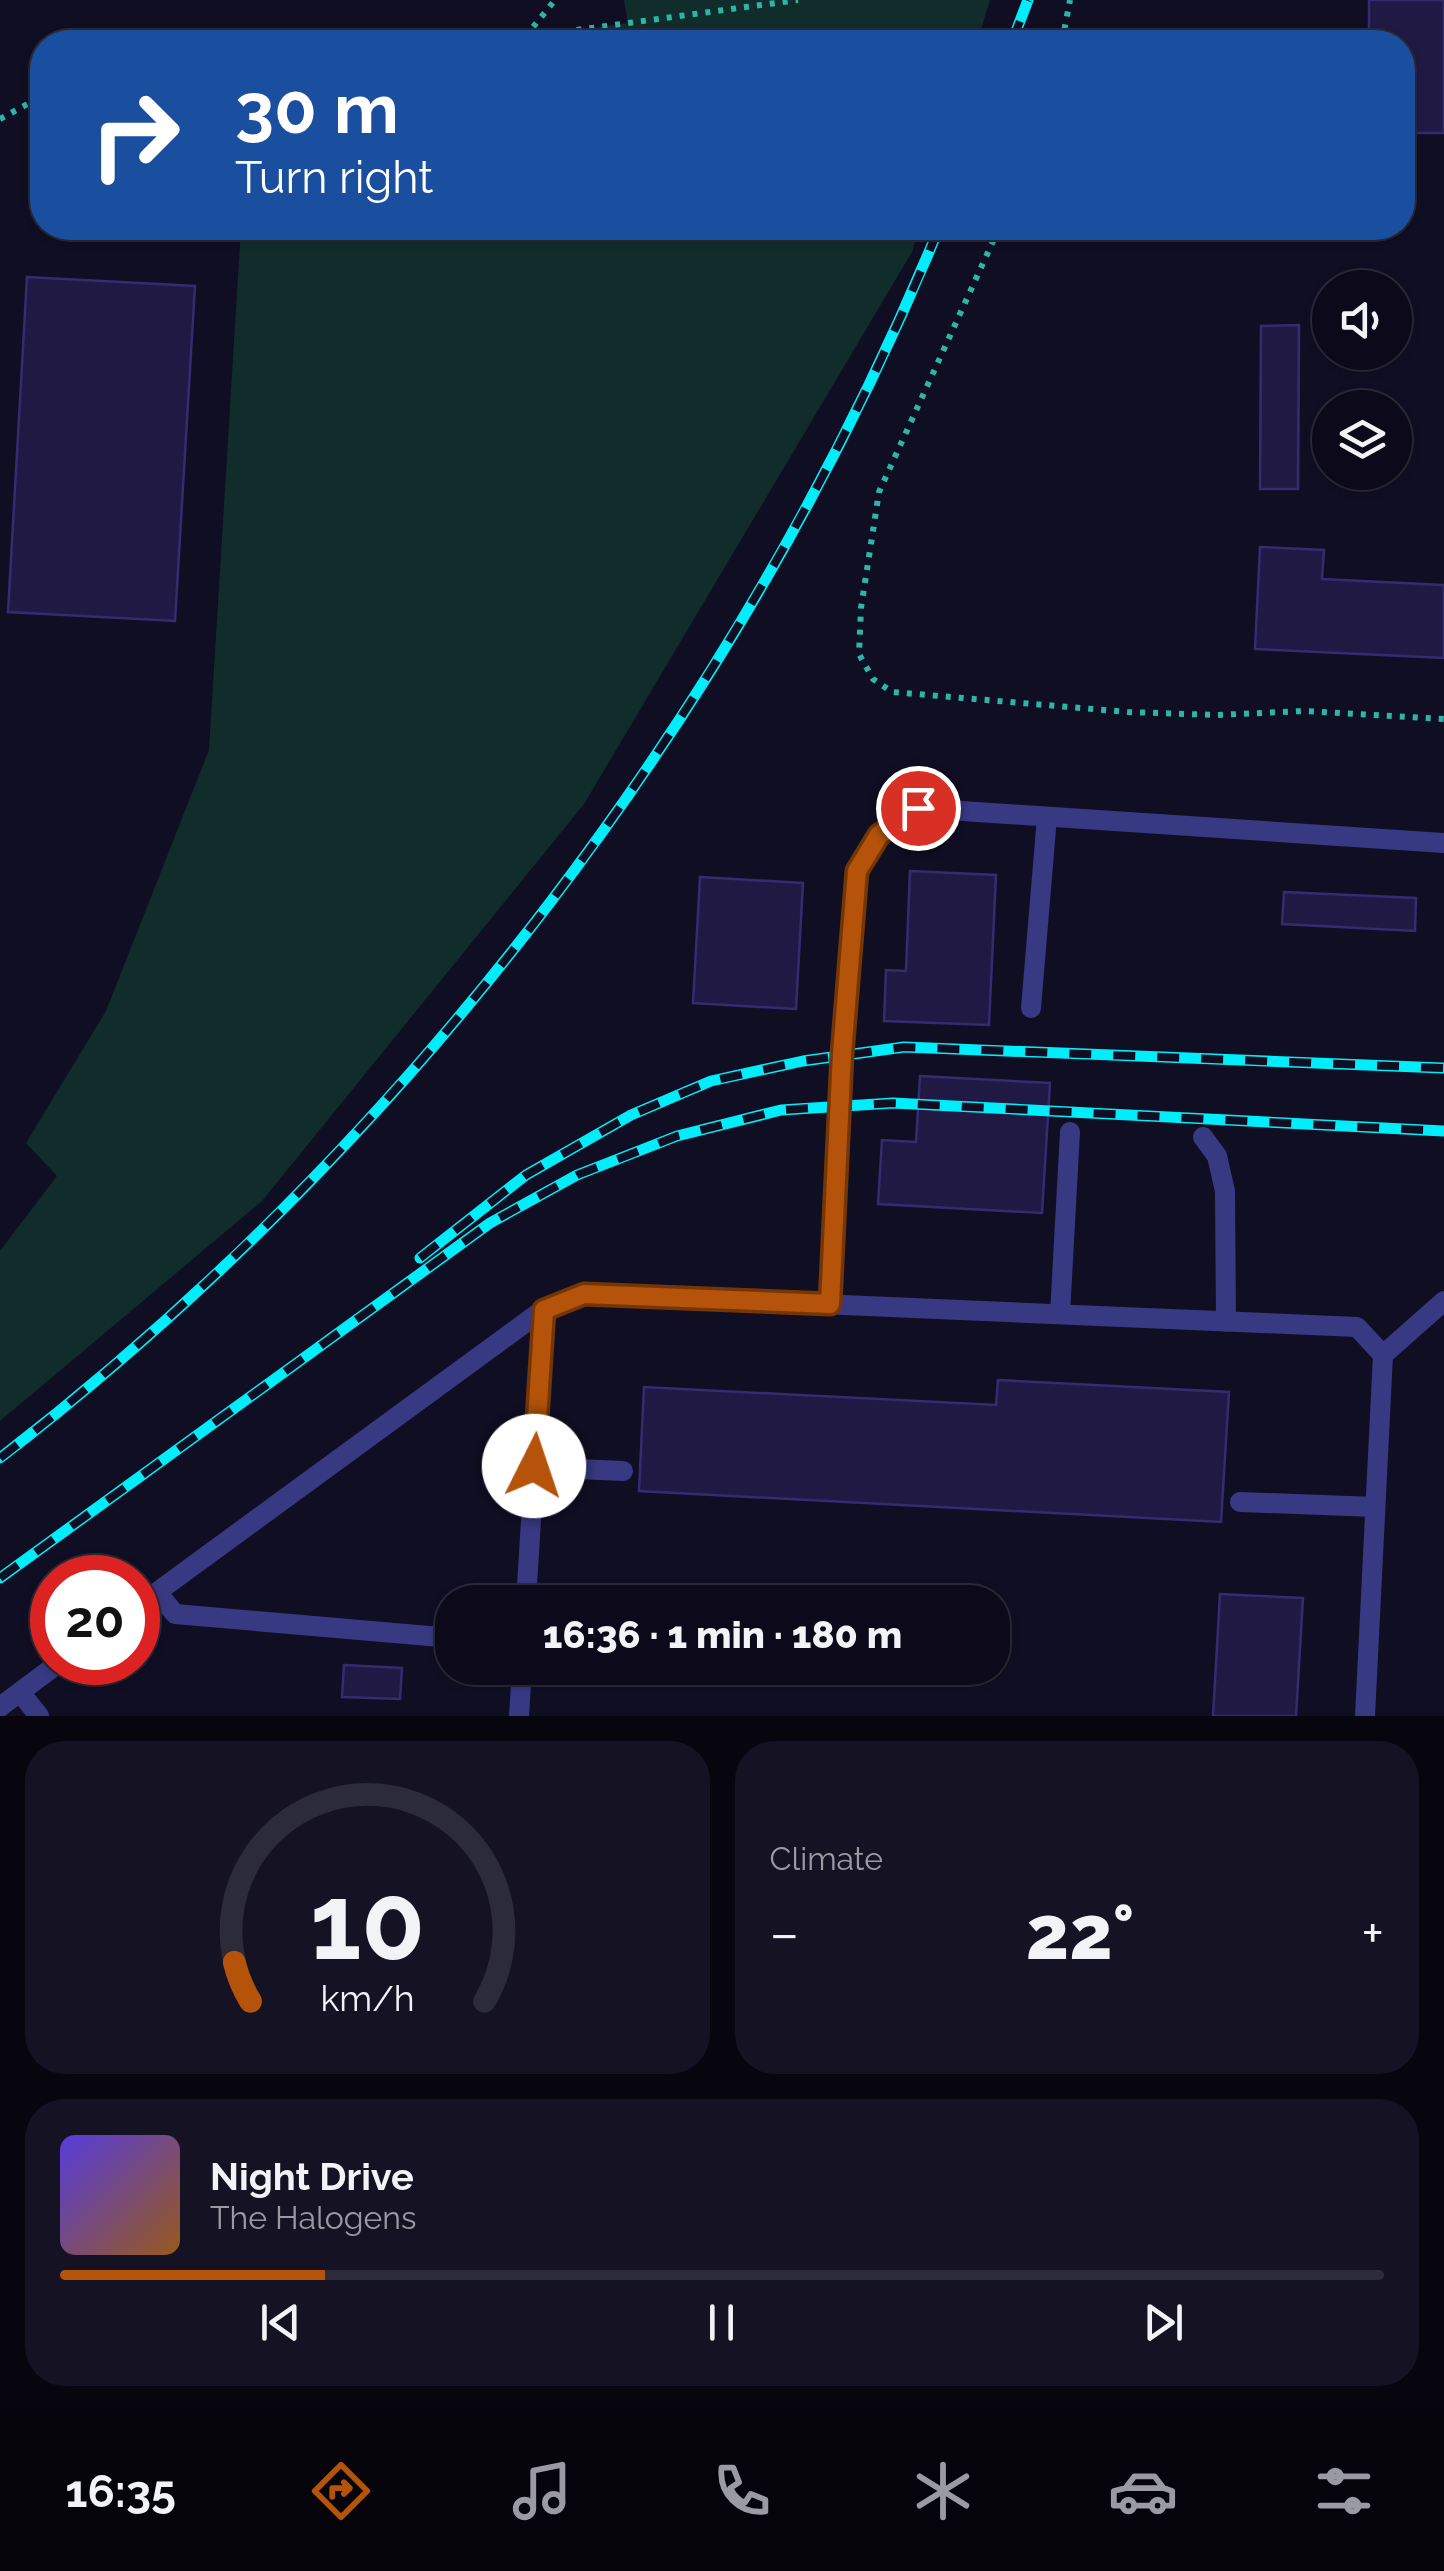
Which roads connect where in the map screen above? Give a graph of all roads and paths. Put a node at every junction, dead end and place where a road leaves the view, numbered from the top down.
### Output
1 (555, 0) edge
2 (798, 0) edge
3 (1070, 0) edge
4 (530, 30) edge
5 (576, 30) edge
6 (1064, 30) edge
7 (30, 103) edge
8 (0, 119) edge
9 (994, 240) edge
10 (1444, 719) edge
11 (1047, 817) junction
12 (1444, 843) edge
13 (1031, 1008) dead end
14 (1070, 1132) dead end
15 (1203, 1137) dead end
16 (1444, 1301) edge
17 (830, 1304) junction
18 (544, 1310) junction
19 (1060, 1314) junction
20 (1226, 1322) junction
21 (1383, 1355) junction
22 (534, 1466) junction
23 (623, 1472) dead end
24 (1240, 1502) dead end
25 (1375, 1507) junction
26 (527, 1585) edge
27 (160, 1590) edge
28 (160, 1596) edge
29 (435, 1637) edge
30 (30, 1684) edge
31 (521, 1685) edge
32 (20, 1692) junction
33 (0, 1707) edge
34 (39, 1716) edge
35 (519, 1716) edge
36 (1365, 1716) edge

1 - 4 path
2 - 5 path
3 - 6 path
7 - 8 path
9 - 10 path
11 - 12 lane
11 - 13 lane
11 - 17 lane
14 - 19 lane
15 - 20 lane
16 - 21 lane
17 - 18 lane
17 - 19 lane
18 - 22 lane
18 - 27 lane
19 - 20 lane
20 - 21 lane
21 - 25 lane
22 - 23 lane
22 - 26 lane
24 - 25 lane
25 - 36 lane
28 - 29 lane
30 - 32 lane
31 - 35 lane
32 - 33 lane
32 - 34 lane

